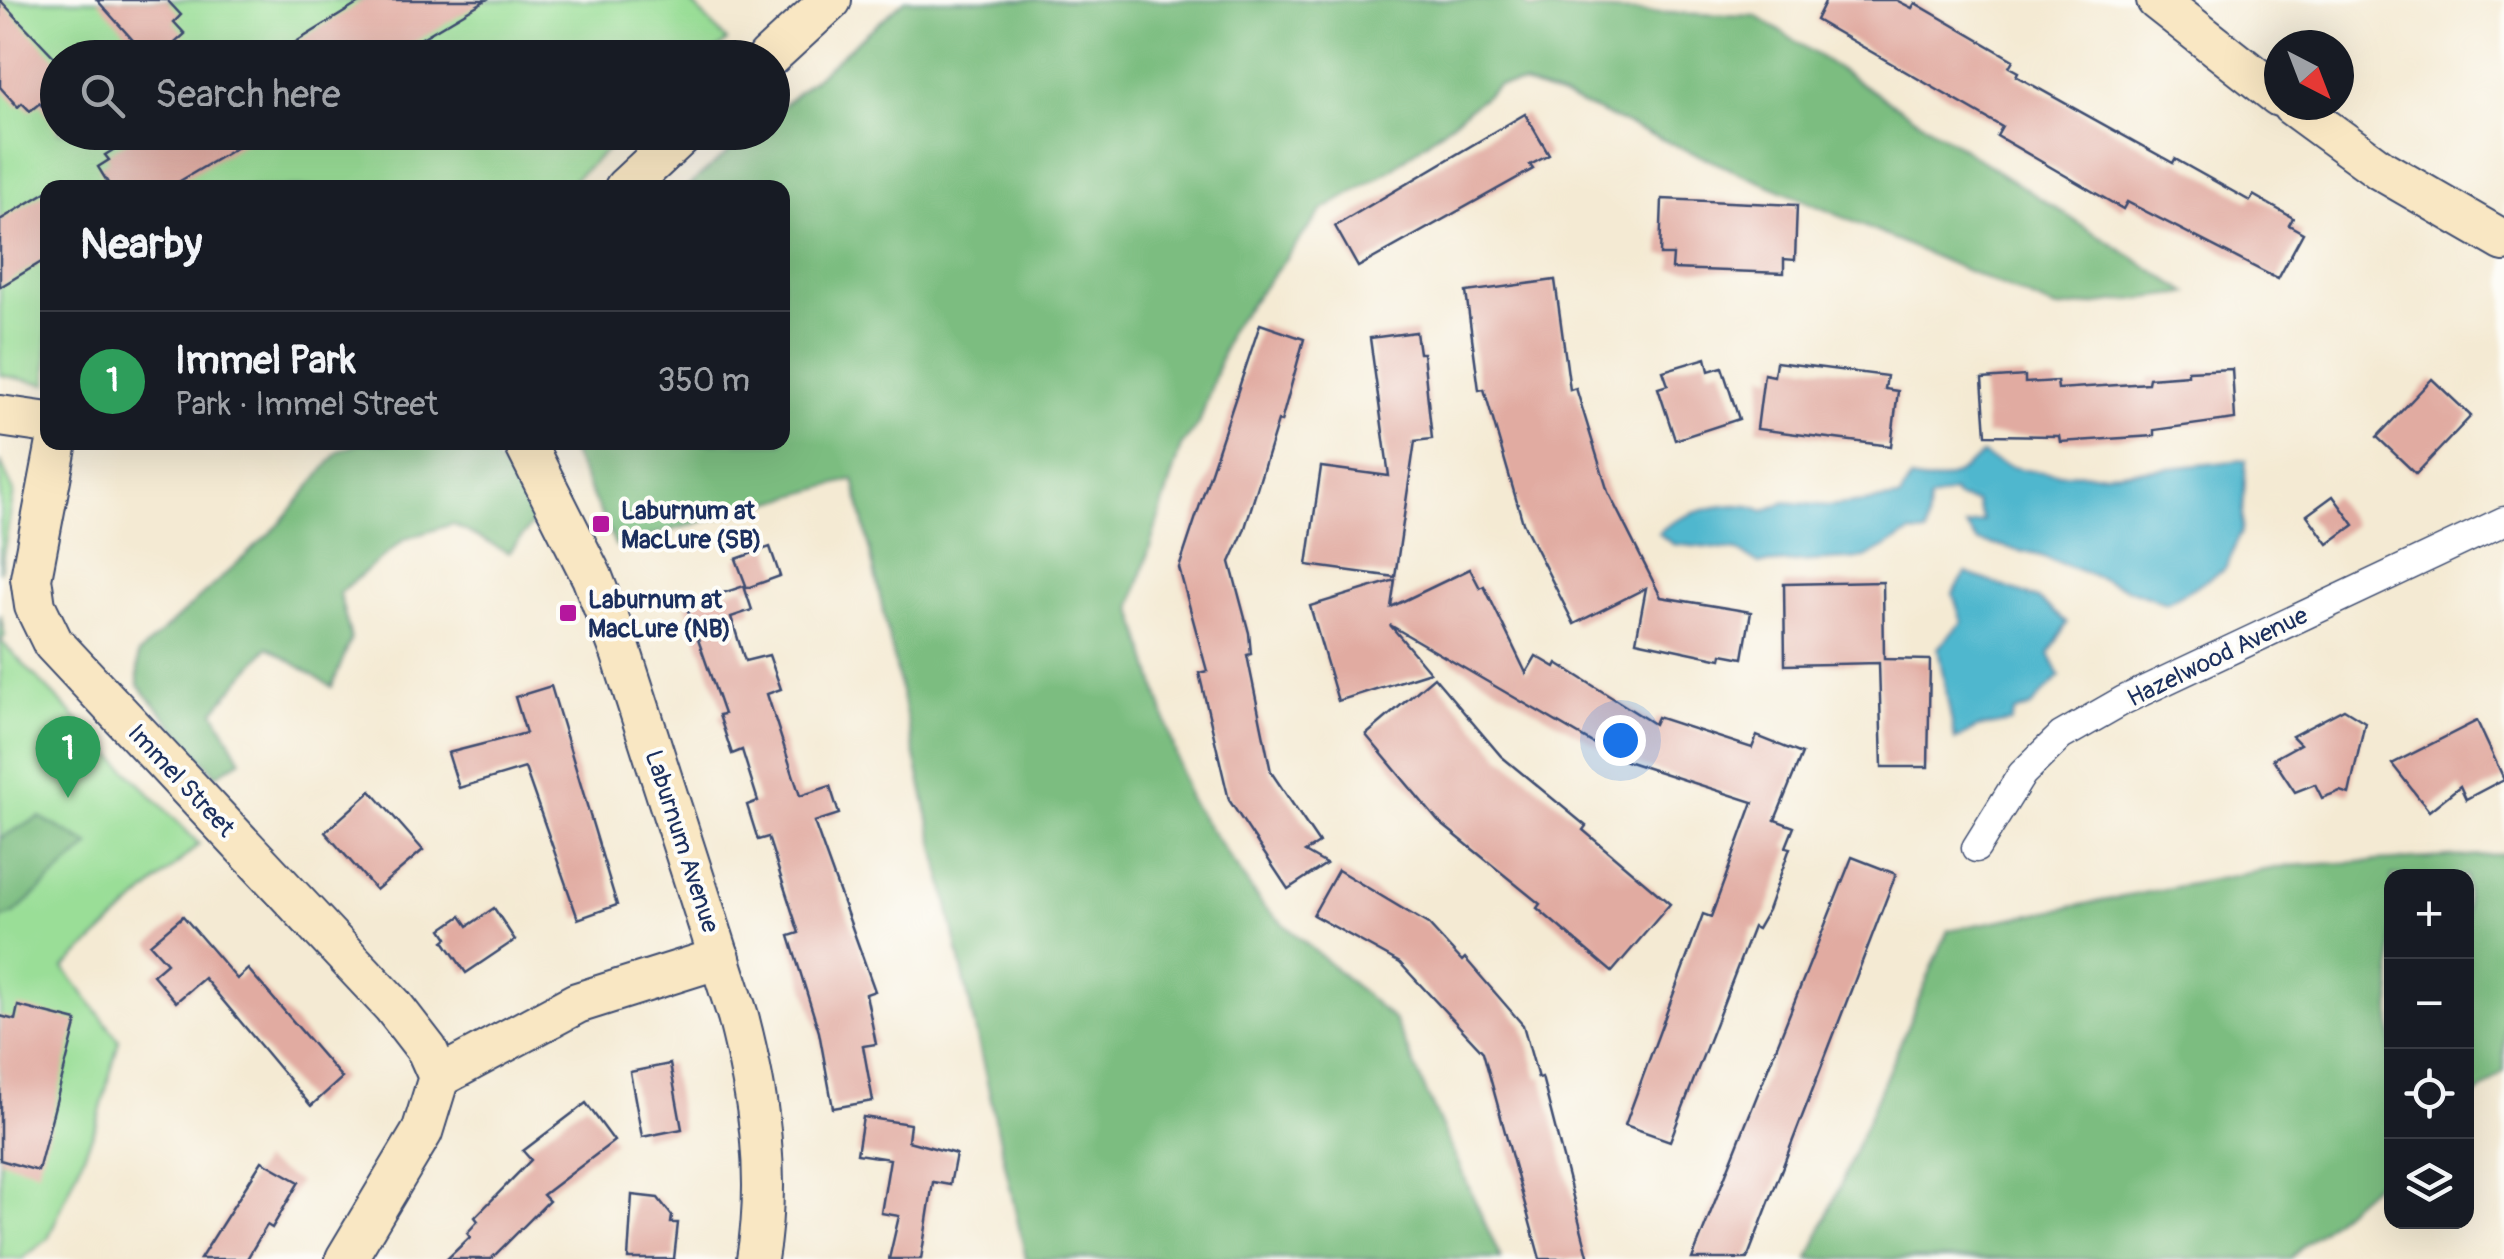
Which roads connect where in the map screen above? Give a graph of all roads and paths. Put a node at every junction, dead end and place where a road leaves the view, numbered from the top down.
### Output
1 (831, 0) edge
2 (2157, 0) edge
3 (788, 40) edge
4 (2264, 84) edge
5 (2313, 120) edge
6 (666, 150) edge
7 (634, 180) edge
8 (2504, 242) edge
9 (0, 416) edge
10 (40, 422) edge
11 (55, 450) edge
12 (528, 450) edge
13 (2504, 521) edge
14 (1976, 848) dead end
15 (720, 958) junction
16 (440, 1077) junction
17 (346, 1259) edge
18 (757, 1259) edge

1 - 3 street
2 - 4 street
5 - 8 street
6 - 7 street
9 - 10 street
11 - 16 street, Immel Street
12 - 15 street, Laburnum Avenue
13 - 14 street, Hazelwood Avenue
15 - 16 street
15 - 18 street, Laburnum Avenue
16 - 17 street

